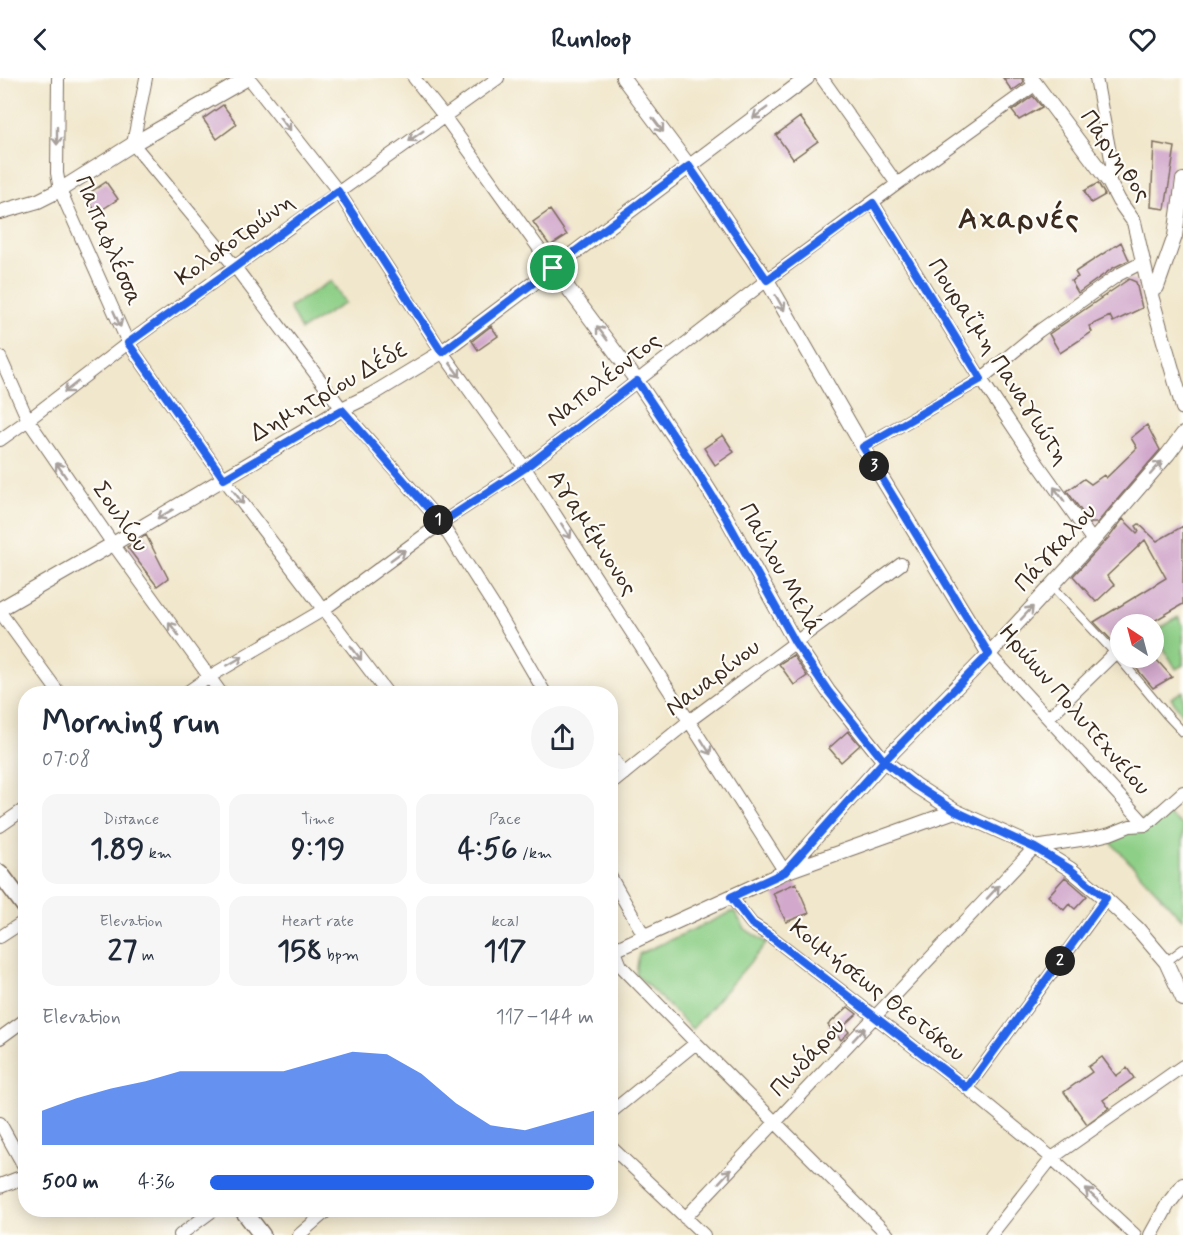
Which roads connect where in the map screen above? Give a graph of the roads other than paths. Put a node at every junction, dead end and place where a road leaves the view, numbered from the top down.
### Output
1 (58, 78) edge
2 (146, 78) edge
3 (249, 78) edge
4 (414, 78) edge
5 (498, 78) edge
6 (623, 78) edge
7 (807, 78) edge
8 (822, 78) edge
9 (1096, 78) edge
10 (1033, 81) edge
11 (444, 116) junction
12 (133, 144) junction
13 (689, 166) junction
14 (1183, 180) edge
15 (1108, 182) junction
16 (897, 184) junction
17 (60, 190) junction
18 (338, 191) junction
19 (873, 203) junction
20 (0, 212) edge
21 (1179, 234) edge
22 (1143, 262) junction
23 (235, 267) junction
24 (553, 268) junction
25 (767, 280) junction
26 (1150, 292) junction
27 (128, 343) junction
28 (442, 352) junction
29 (0, 357) edge
30 (981, 379) junction
31 (637, 381) junction
32 (1183, 408) edge
33 (342, 410) junction
34 (28, 420) junction
35 (1183, 434) edge
36 (0, 440) edge
37 (863, 447) junction
38 (525, 468) junction
39 (224, 479) junction
40 (441, 523) junction
41 (1093, 541) junction
42 (113, 544) junction
43 (901, 564) dead end
44 (1052, 586) junction
45 (0, 610) edge
46 (323, 610) junction
47 (795, 642) junction
48 (1110, 648) edge
49 (989, 654) junction
50 (1110, 658) edge
51 (1128, 668) edge
52 (209, 677) junction
53 (54, 686) edge
54 (196, 686) edge
55 (216, 686) edge
56 (382, 686) edge
57 (541, 686) edge
58 (1048, 718) junction
59 (689, 721) junction
60 (1183, 732) edge
61 (884, 761) junction
62 (618, 765) edge
63 (624, 774) junction
64 (618, 779) edge
65 (1183, 792) edge
66 (955, 811) junction
67 (18, 814) edge
68 (1146, 825) junction
69 (0, 826) edge
70 (1035, 848) junction
71 (785, 872) junction
72 (0, 873) edge
73 (618, 890) edge
74 (18, 897) edge
75 (731, 897) junction
76 (1106, 898) junction
77 (18, 925) edge
78 (0, 937) edge
79 (645, 937) junction
80 (1183, 949) edge
81 (618, 950) edge
82 (618, 961) edge
83 (1166, 962) junction
84 (1183, 999) edge
85 (875, 1017) junction
86 (18, 1027) edge
87 (2, 1034) edge
88 (696, 1043) junction
89 (1183, 1066) edge
90 (967, 1088) junction
91 (618, 1106) edge
92 (776, 1122) junction
93 (0, 1124) edge
94 (618, 1154) edge
95 (18, 1156) edge
96 (1052, 1158) junction
97 (18, 1179) edge
98 (0, 1186) edge
99 (1181, 1194) edge
100 (204, 1217) edge
101 (248, 1217) edge
102 (320, 1217) edge
103 (685, 1218) junction
104 (180, 1235) edge
105 (262, 1235) edge
106 (299, 1235) edge
107 (704, 1235) edge
108 (888, 1235) edge
109 (991, 1235) edge
110 (1135, 1235) edge
111 (1150, 1235) edge

1 -> 17 street, Παπαφλέσσα
2 - 12 street
3 - 12 street
3 -> 18 street, Αγαμέμνονος
4 - 11 street, Παύλου Μελά
5 - 11 street, Κολοκοτρώνη
6 -> 13 street, Ηρώων Πολυτεχνείου
7 -> 13 street, Δημητρίου Δέδε
8 - 16 street
9 - 15 street
10 - 15 street, Πάρνηθος
10 - 16 street, Ναπολέοντος
11 -> 18 street, Κολοκοτρώνη
11 - 24 street, Παύλου Μελά
12 - 17 street
12 - 23 street
13 - 24 street, Δημητρίου Δέδε
13 - 25 street, Ηρώων Πολυτεχνείου
14 - 21 street
15 - 22 street, Πάρνηθος
16 - 19 street, Ναπολέοντος
17 - 20 street
17 -> 27 street, Παπαφλέσσα
18 - 23 street, Κολοκοτρώνη
18 - 28 street, Αγαμέμνονος
19 - 25 street, Ναπολέοντος
19 - 30 street, Πουραΐμη Παναγιώτη
21 - 26 street
22 - 26 street, Πάρνηθος
22 - 30 street
23 - 27 street, Κολοκοτρώνη
23 - 33 street
24 - 28 street, Δημητρίου Δέδε
31 -> 24 street, Παύλου Μελά
25 - 31 street, Ναπολέοντος
25 -> 37 street, Ηρώων Πολυτεχνείου
26 - 32 street, Πάρνηθος
27 -> 34 street, Κολοκοτρώνη
27 - 39 street, Παπαφλέσσα
28 - 33 street, Δημητρίου Δέδε
28 -> 38 street, Αγαμέμνονος
29 - 34 street, Σουλίου
30 - 37 street
41 -> 30 street, Πουραΐμη Παναγιώτη
31 - 38 street, Ναπολέοντος
31 - 47 street, Παύλου Μελά
33 - 39 street, Δημητρίου Δέδε
33 - 40 street
34 - 36 street, Κολοκοτρώνη
42 -> 34 street, Σουλίου
41 -> 35 street, Πάγκαλου
37 - 49 street, Ηρώων Πολυτεχνείου
38 - 40 street, Ναπολέοντος
38 -> 59 street, Αγαμέμνονος
39 -> 42 street, Δημητρίου Δέδε
39 -> 46 street, Παπαφλέσσα
46 -> 40 street, Ναπολέοντος
40 - 57 street
41 - 44 street, Πάγκαλου
42 - 45 street, Δημητρίου Δέδε
52 -> 42 street, Σουλίου
43 - 47 street, Ναυαρίνου
44 - 48 street
49 -> 44 street, Πάγκαλου
45 - 53 street
52 -> 46 street, Ναπολέοντος
46 -> 56 street, Παπαφλέσσα
47 - 59 street, Ναυαρίνου
47 - 61 street, Παύλου Μελά
49 - 58 street, Ηρώων Πολυτεχνείου
49 - 61 street, Πάγκαλου
50 - 58 street
51 - 60 street
52 - 54 street, Ναπολέοντος
52 - 55 street, Σουλίου
58 - 68 street, Ηρώων Πολυτεχνείου
59 - 63 street, Ναυαρίνου
59 -> 71 street, Αγαμέμνονος
61 - 66 street, Παύλου Μελά
61 - 71 street, Πάγκαλου
62 - 63 street
63 - 64 street, Ναυαρίνου
65 - 68 street
66 - 70 street, Παύλου Μελά
66 - 71 street
67 - 69 street
68 - 70 street
70 - 76 street, Παύλου Μελά
85 -> 70 street, Πινδάρου
71 - 75 street
72 - 74 main road
73 - 79 street
75 - 79 street
75 - 85 street, Κοιμήσεως Θεοτόκου
76 - 83 street, Παύλου Μελά
76 - 90 street
77 - 78 street
79 - 81 street
80 - 83 street
82 - 88 street
83 - 84 street, Παύλου Μελά
85 - 90 street, Κοιμήσεως Θεοτόκου
92 -> 85 street, Πινδάρου
86 - 87 street
88 - 91 street
88 - 92 street
89 - 96 street
90 - 96 street, Κοιμήσεως Θεοτόκου
103 -> 92 street, Πινδάρου
92 - 108 street
93 - 95 street
94 - 103 street
96 - 109 street
110 -> 96 street, Κοιμήσεως Θεοτόκου
97 - 98 street
99 - 111 street
100 - 104 street
101 - 105 main road
102 - 106 street
103 - 107 street

